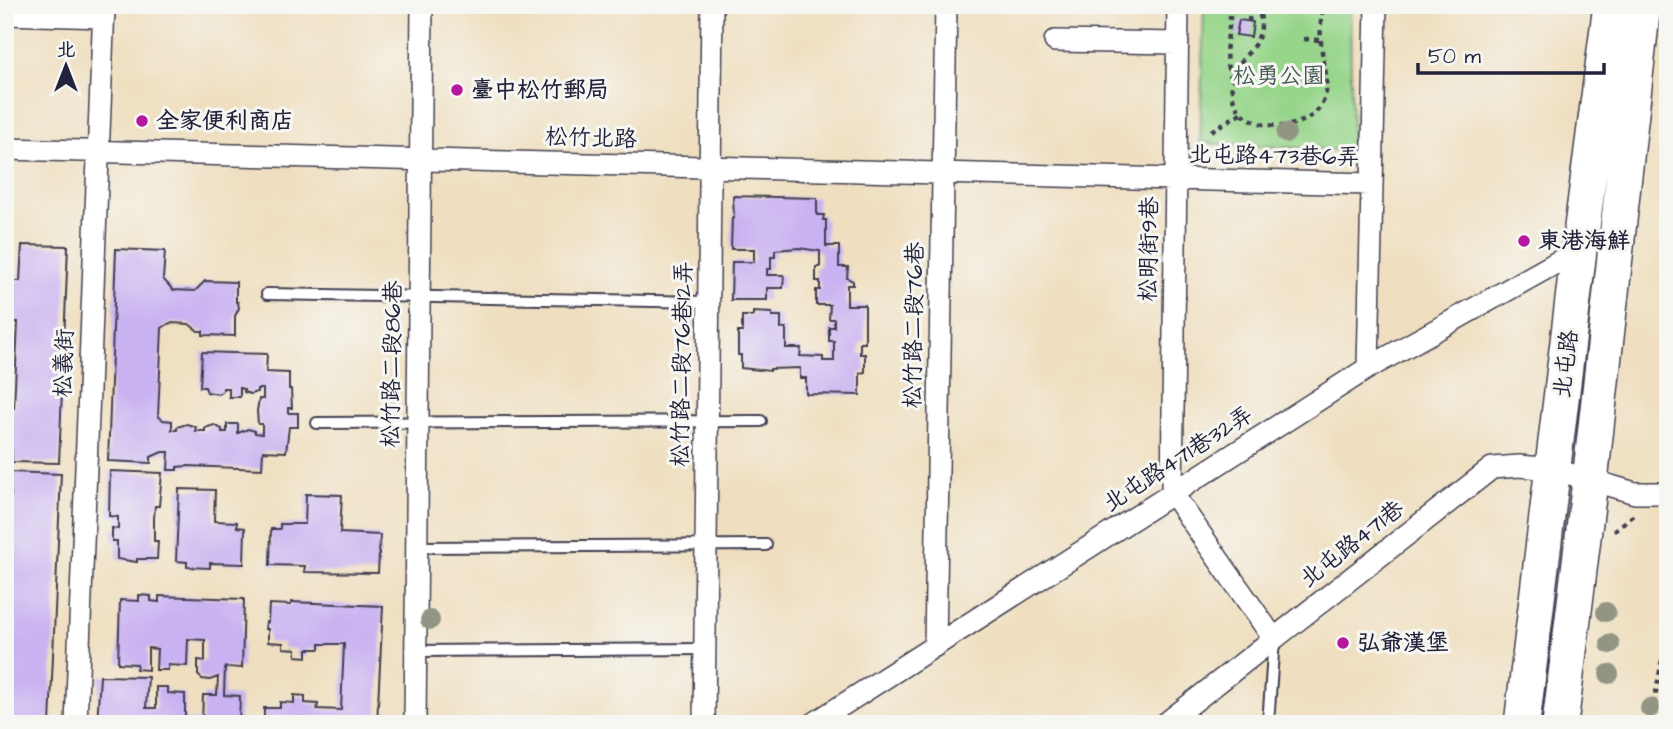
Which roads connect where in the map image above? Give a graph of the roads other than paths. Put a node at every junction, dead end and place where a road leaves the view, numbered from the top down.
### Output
1 (422, 5) edge
2 (712, 5) edge
3 (946, 5) edge
4 (1178, 5) edge
5 (1376, 5) edge
6 (1611, 5) edge
7 (1643, 5) edge
8 (104, 11) edge
9 (5, 14) edge
10 (1055, 41) dead end
11 (1178, 43) junction
12 (5, 149) edge
13 (99, 151) junction
14 (421, 160) junction
15 (710, 168) junction
16 (942, 174) junction
17 (1176, 180) junction
18 (1371, 184) junction
19 (1579, 250) junction
20 (267, 294) dead end
21 (419, 298) junction
22 (709, 302) junction
23 (1368, 369) junction
24 (418, 421) junction
25 (707, 421) junction
26 (761, 421) dead end
27 (317, 422) dead end
28 (1553, 469) junction
29 (1590, 481) junction
30 (1668, 493) edge
31 (1172, 494) junction
32 (706, 545) junction
33 (765, 545) dead end
34 (417, 547) junction
35 (1274, 639) junction
36 (935, 646) junction
37 (705, 649) junction
38 (415, 651) junction
39 (76, 724) edge
40 (415, 724) edge
41 (704, 724) edge
42 (813, 724) edge
43 (1165, 724) edge
44 (1268, 724) edge
45 (1522, 724) edge
46 (1560, 724) edge

1 - 14 street, 松竹路二段86巷
2 - 15 street, 松竹路二段76巷12弄
3 - 16 street, 松竹路二段76巷
4 - 11 street, 松明街9巷
5 - 18 street, 北屯路473巷6弄
6 - 19 main road, 北屯路
7 - 29 main road, 北屯路
8 - 9 street
8 - 13 street, 松義街
10 - 11 street
11 - 17 street, 松明街9巷
12 - 13 street, 松竹北路
13 - 14 street, 松竹北路
13 - 39 street, 松義街
14 - 15 street, 松竹北路
14 - 21 street, 松竹路二段86巷
15 - 16 street, 松竹北路
15 - 22 street, 松竹路二段76巷12弄
16 - 17 street, 松竹北路
16 - 36 street, 松竹路二段76巷
17 - 18 street, 北屯路473巷6弄
17 - 31 street, 松明街9巷
18 - 23 street, 北屯路473巷6弄
19 - 23 street, 北屯路471巷32弄
19 - 28 main road, 北屯路
20 - 21 lane
21 - 22 lane
21 - 24 street, 松竹路二段86巷
22 - 25 street, 松竹路二段76巷12弄
23 - 31 street, 北屯路471巷32弄
24 - 25 lane
24 - 27 lane
24 - 34 street, 松竹路二段86巷
25 - 26 lane
25 - 32 street, 松竹路二段76巷12弄
28 - 29 street, 北屯路471巷
28 - 35 street, 北屯路471巷
28 - 45 main road, 北屯路
29 - 30 street, 北屯路471巷
29 - 46 main road, 北屯路
31 - 35 street
31 - 36 street, 北屯路471巷32弄
32 - 33 lane
32 - 34 lane
32 - 37 street, 松竹路二段76巷12弄
34 - 38 street, 松竹路二段86巷
35 - 43 street, 北屯路471巷
35 - 44 lane
36 - 42 street, 北屯路471巷32弄
37 - 38 lane
37 - 41 street, 松竹路二段76巷12弄
38 - 40 street, 松竹路二段86巷

